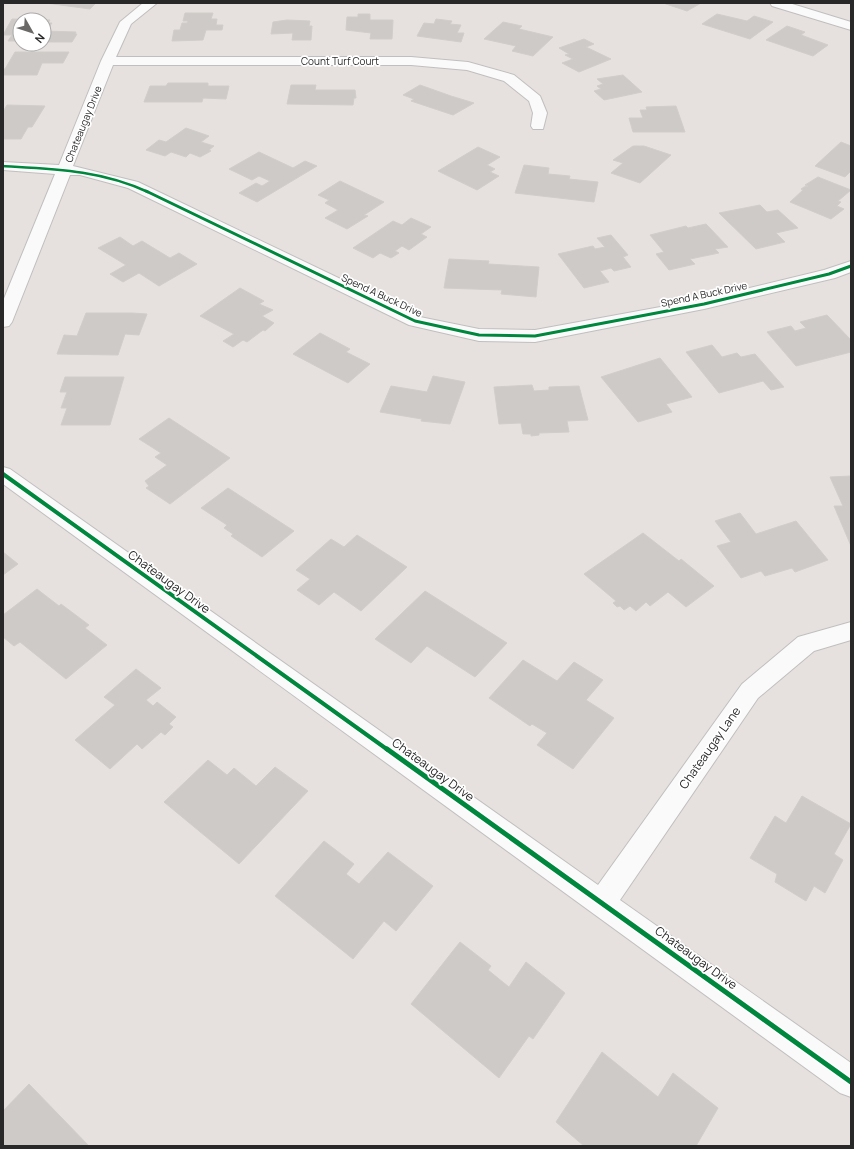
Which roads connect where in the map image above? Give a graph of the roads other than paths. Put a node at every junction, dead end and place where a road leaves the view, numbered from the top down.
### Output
1 (151, 3) edge
2 (776, 3) edge
3 (851, 26) edge
4 (108, 62) junction
5 (538, 126) dead end
6 (3, 166) edge
7 (65, 170) junction
8 (851, 266) edge
9 (3, 322) edge
10 (3, 474) edge
11 (851, 631) edge
12 (602, 903) junction
13 (851, 1082) edge

1 - 4 street, Chateaugay Drive
2 - 3 street
4 - 5 street, Count Turf Court
4 - 7 street, Chateaugay Drive
6 - 7 street, Spend A Buck Drive
7 - 8 street, Spend A Buck Drive
7 - 9 street, Chateaugay Drive
10 - 12 street, Chateaugay Drive
11 - 12 street, Chateaugay Lane
12 - 13 street, Chateaugay Drive

